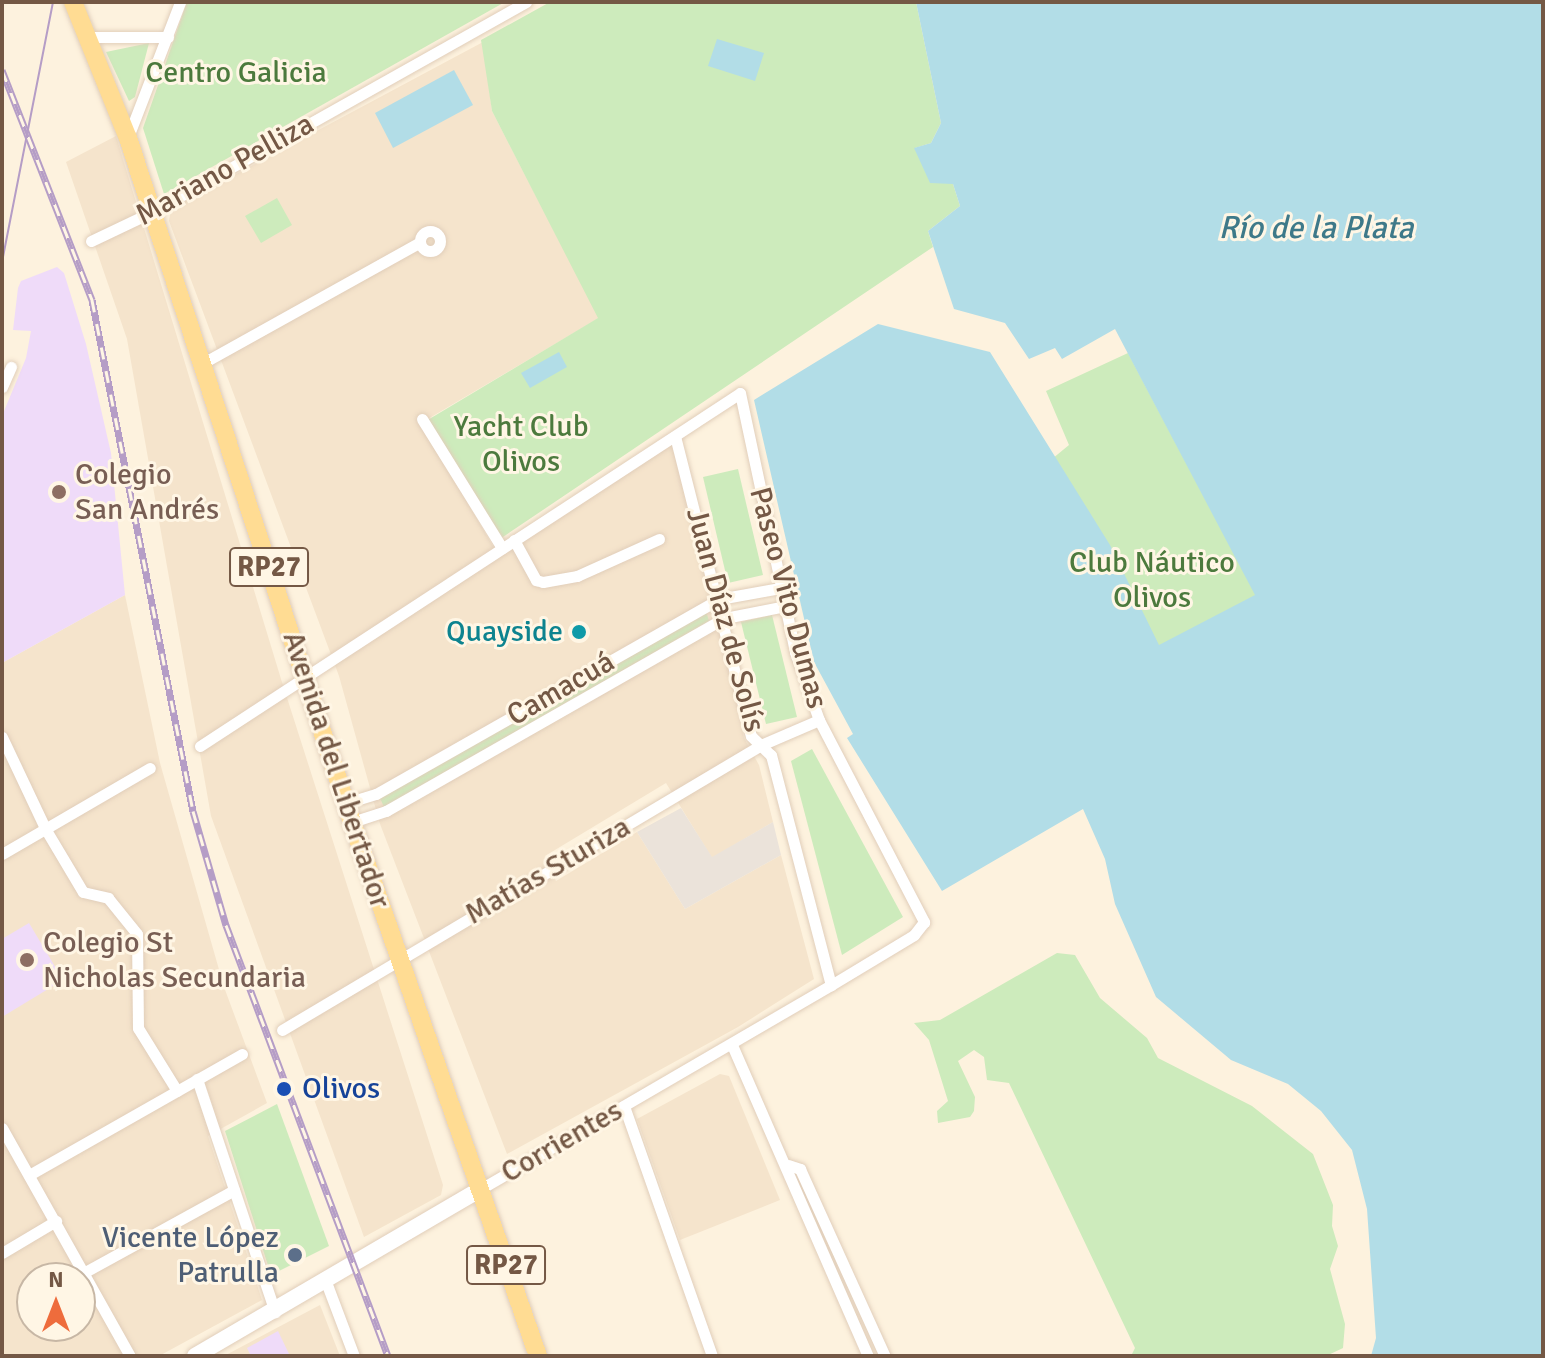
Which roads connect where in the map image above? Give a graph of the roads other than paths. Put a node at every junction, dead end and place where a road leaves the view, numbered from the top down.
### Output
1 (73, 2) edge
2 (180, 2) edge
3 (526, 2) edge
4 (90, 37) junction
5 (168, 37) junction
6 (128, 138) junction
7 (152, 212) junction
8 (91, 241) dead end
9 (421, 247) dead end
10 (203, 363) junction
11 (11, 367) dead end
12 (2, 387) edge
13 (422, 419) dead end
14 (675, 436) junction
15 (659, 539) dead end
16 (514, 540) junction
17 (502, 548) junction
18 (780, 588) junction
19 (719, 599) junction
20 (785, 606) junction
21 (725, 618) junction
22 (613, 660) junction
23 (304, 676) junction
24 (621, 676) junction
25 (819, 720) junction
26 (2, 737) edge
27 (761, 745) junction
28 (200, 746) dead end
29 (449, 753) junction
30 (150, 768) dead end
31 (458, 770) junction
32 (346, 803) junction
33 (352, 822) junction
34 (46, 830) junction
35 (2, 854) edge
36 (924, 922) joint
37 (399, 958) junction
38 (831, 985) junction
39 (282, 1030) dead end
40 (732, 1045) junction
41 (242, 1054) dead end
42 (197, 1079) junction
43 (177, 1091) junction
44 (624, 1106) junction
45 (2, 1128) edge
46 (788, 1165) junction
47 (29, 1175) junction
48 (234, 1190) junction
49 (479, 1190) junction
50 (56, 1221) junction
51 (2, 1253) edge
52 (79, 1262) edge
53 (96, 1266) edge
54 (326, 1282) junction
55 (96, 1293) edge
56 (275, 1312) junction
57 (130, 1356) edge
58 (195, 1356) edge
59 (354, 1356) edge
60 (538, 1356) edge
61 (712, 1356) edge
62 (868, 1356) edge
63 (885, 1356) edge

1 - 4 main road, Avenida del Libertador / RP27
2 - 5 street
3 - 7 street, Mariano Pelliza
4 - 5 street
4 - 6 main road, Avenida del Libertador / RP27
5 - 6 street
6 - 7 main road, Avenida del Libertador / RP27
7 - 8 street, Mariano Pelliza
7 - 10 main road, Avenida del Libertador / RP27
9 - 10 street
10 - 23 main road, Avenida del Libertador / RP27
11 - 12 street
13 - 17 street
14 - 16 street
14 - 18 street, Paseo Vito Dumas
14 - 19 street, Juan Díaz de Solís
15 - 16 street
16 - 17 street
17 - 23 street
18 - 19 street, Camacuá
18 - 20 street, Paseo Vito Dumas
19 - 21 street, Juan Díaz de Solís
19 - 22 street, Camacuá
20 - 21 street, Camacuá
20 - 25 street, Paseo Vito Dumas
21 - 24 street, Camacuá
21 - 27 street, Juan Díaz de Solís
22 - 24 street
22 - 29 street, Camacuá
23 - 28 street
23 - 32 main road, Avenida del Libertador / RP27
24 - 31 street, Camacuá
25 - 27 street, Matías Sturiza
25 - 36 street, Paseo Vito Dumas
26 - 34 street
27 - 37 street, Matías Sturiza
27 - 38 street, Juan Díaz de Solís
29 - 31 street
29 - 32 street, Camacuá
30 - 34 street
31 - 33 street, Camacuá
32 - 33 main road, Avenida del Libertador / RP27
33 - 37 main road, Avenida del Libertador / RP27
34 - 35 street
34 - 43 street
36 - 38 street, Corrientes
37 - 39 street, Matías Sturiza
37 - 49 main road, Avenida del Libertador / RP27
38 - 40 street, Corrientes
40 - 44 street, Corrientes
40 - 46 street
41 - 42 street
42 - 43 street
42 - 48 street
43 - 47 street
44 - 49 street, Corrientes
44 - 61 street
45 - 47 street
46 - 62 street
46 - 63 street
47 - 50 street
48 - 53 street
48 - 56 street
49 - 54 street, Corrientes
49 - 60 main road, Avenida del Libertador / RP27
50 - 51 street
50 - 52 street
54 - 56 street, Corrientes
54 - 59 street
55 - 57 street
56 - 58 street, Corrientes

